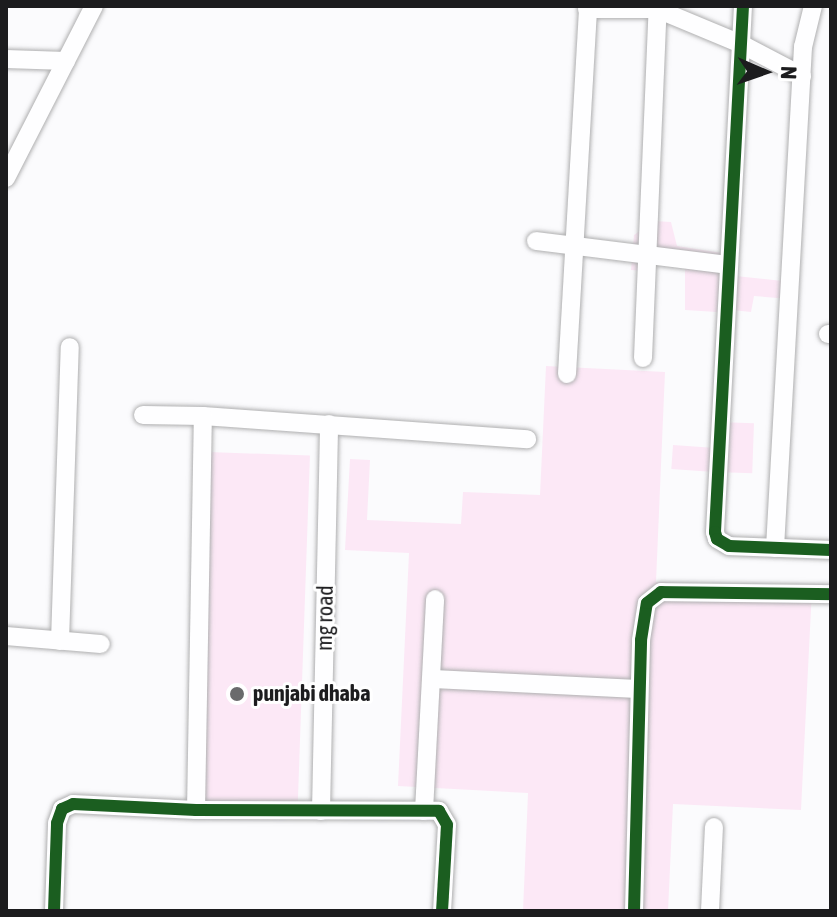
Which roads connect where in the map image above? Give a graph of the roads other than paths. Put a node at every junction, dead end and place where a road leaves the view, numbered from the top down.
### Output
1 (94, 6) edge
2 (743, 6) edge
3 (813, 6) edge
4 (588, 8) edge
5 (658, 8) edge
6 (741, 44) junction
7 (6, 59) edge
8 (66, 61) junction
9 (802, 76) junction
10 (6, 178) edge
11 (536, 241) dead end
12 (574, 243) junction
13 (647, 254) junction
14 (729, 265) junction
15 (70, 347) dead end
16 (643, 358) dead end
17 (567, 374) dead end
18 (143, 415) dead end
19 (203, 416) junction
20 (329, 424) junction
21 (527, 439) dead end
22 (775, 548) junction
23 (831, 550) edge
24 (831, 594) edge
25 (435, 599) dead end
26 (6, 636) edge
27 (60, 641) junction
28 (101, 644) dead end
29 (432, 679) junction
30 (639, 689) junction
31 (196, 810) junction
32 (321, 811) junction
33 (424, 811) junction
34 (714, 827) dead end
35 (54, 911) edge
36 (442, 911) edge
37 (634, 911) edge
38 (710, 911) edge

1 - 8 street
2 - 6 street
3 - 9 street
4 - 5 street
4 - 12 street
5 - 6 street
5 - 13 street
6 - 9 street
6 - 14 street
7 - 8 street
8 - 10 street
9 - 22 street
11 - 12 street
12 - 13 street
12 - 17 street
13 - 14 street
13 - 16 street
14 - 22 street
15 - 27 street
18 - 19 street
19 - 20 street
19 - 31 street
20 - 21 street
20 - 32 street, mg road
22 - 23 street
24 - 30 street
25 - 29 street
26 - 27 street
27 - 28 street
29 - 30 street
29 - 33 street
30 - 37 street
31 - 32 street
31 - 35 street
32 - 33 street
33 - 36 street
34 - 38 street

